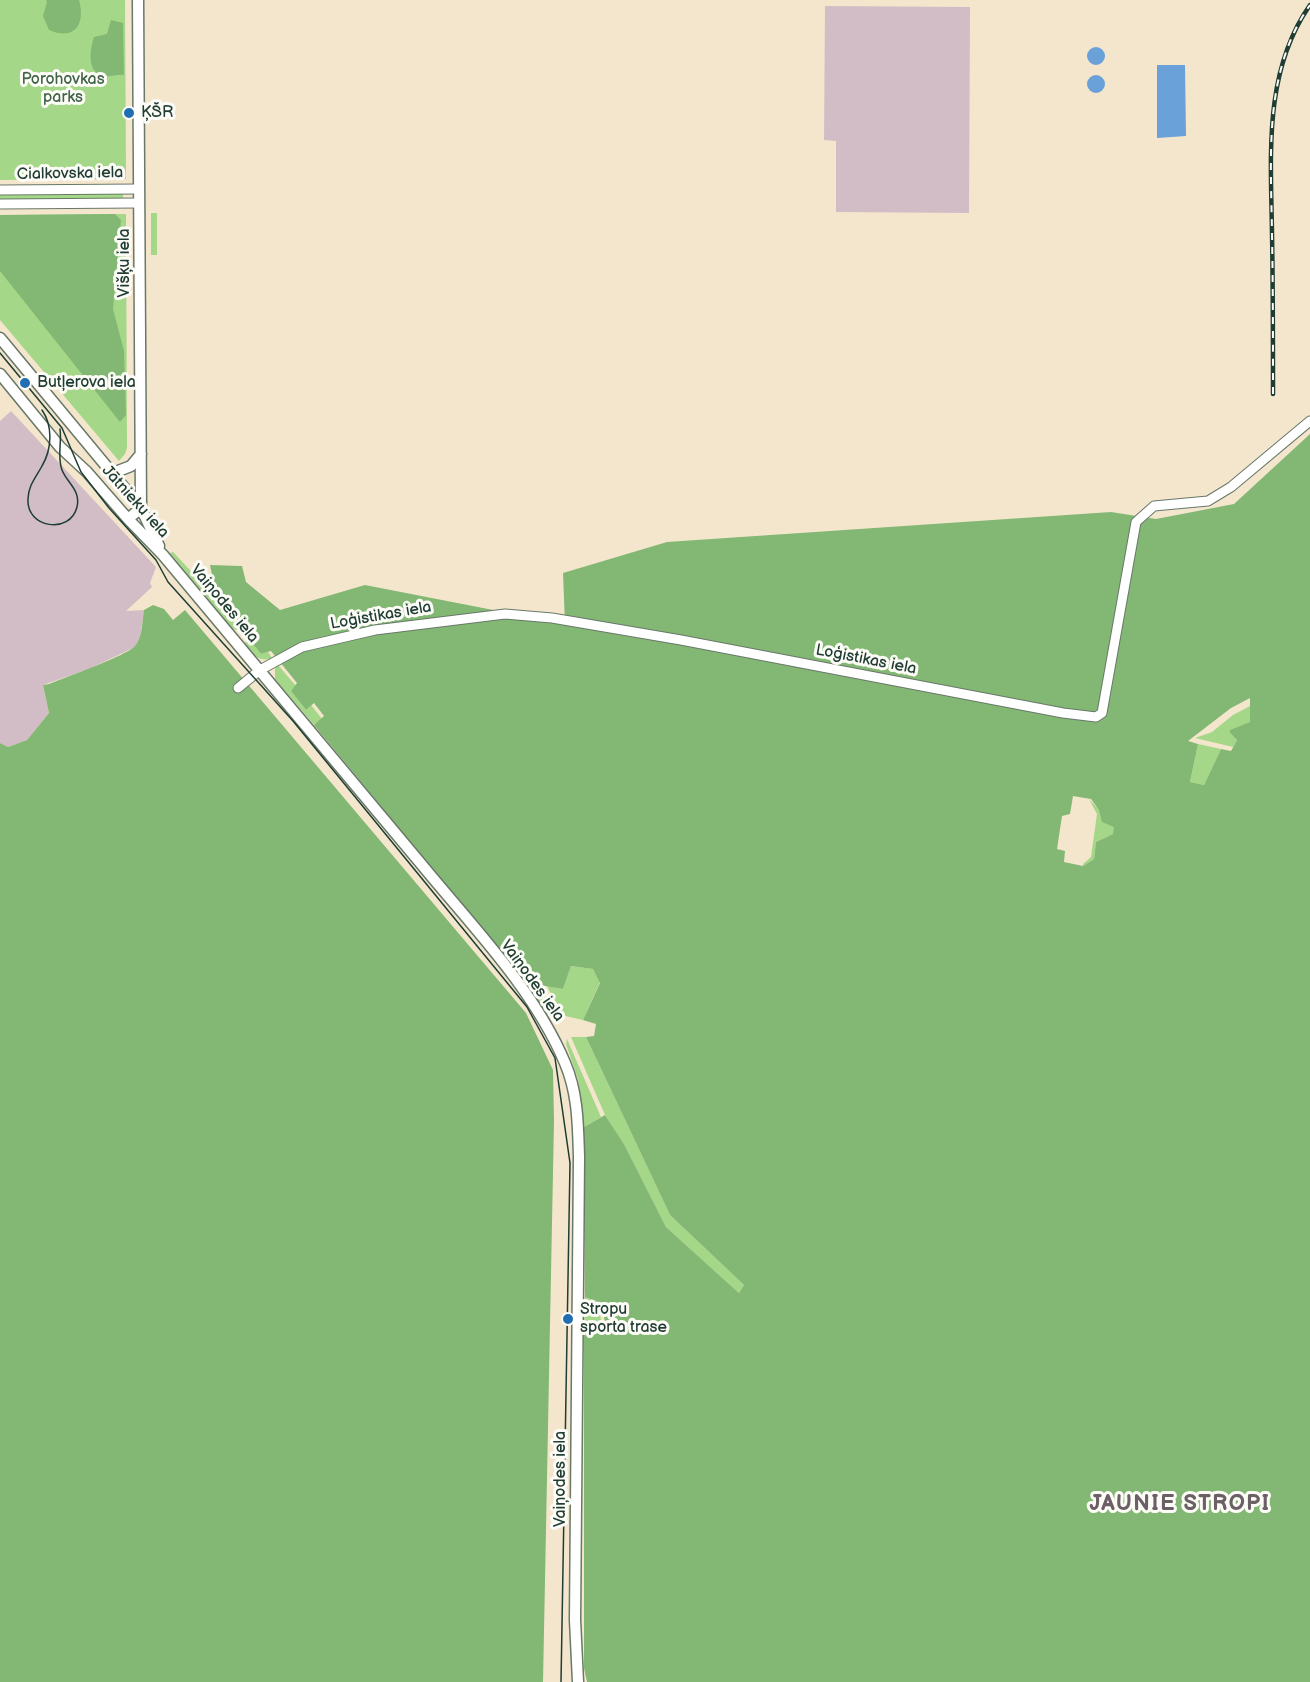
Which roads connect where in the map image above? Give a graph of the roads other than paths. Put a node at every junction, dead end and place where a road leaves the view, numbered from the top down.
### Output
1 (138, 0) edge
2 (139, 189) junction
3 (0, 190) edge
4 (139, 203) junction
5 (0, 204) edge
6 (0, 338) edge
7 (0, 374) edge
8 (1310, 421) edge
9 (141, 454) junction
10 (113, 473) junction
11 (141, 508) junction
12 (128, 519) junction
13 (163, 555) junction
14 (260, 670) junction
15 (238, 688) dead end
16 (578, 1682) edge

1 - 2 street, Višķu iela
2 - 3 street, Cialkovska iela
2 - 4 street, Višķu iela
4 - 5 street, Cialkovska iela
4 - 9 street, Višķu iela
6 - 10 street, Jātnieku iela
7 - 12 street, Jātnieku iela
8 - 14 street, Loģistikas iela
9 - 10 street
9 - 11 street, Višķu iela
10 - 11 street, Jātnieku iela
11 - 12 street
11 - 13 street, Jātnieku iela
12 - 13 street, Jātnieku iela
13 - 14 street, Vaiņodes iela
14 - 15 street, Loģistikas iela
14 - 16 street, Vaiņodes iela

